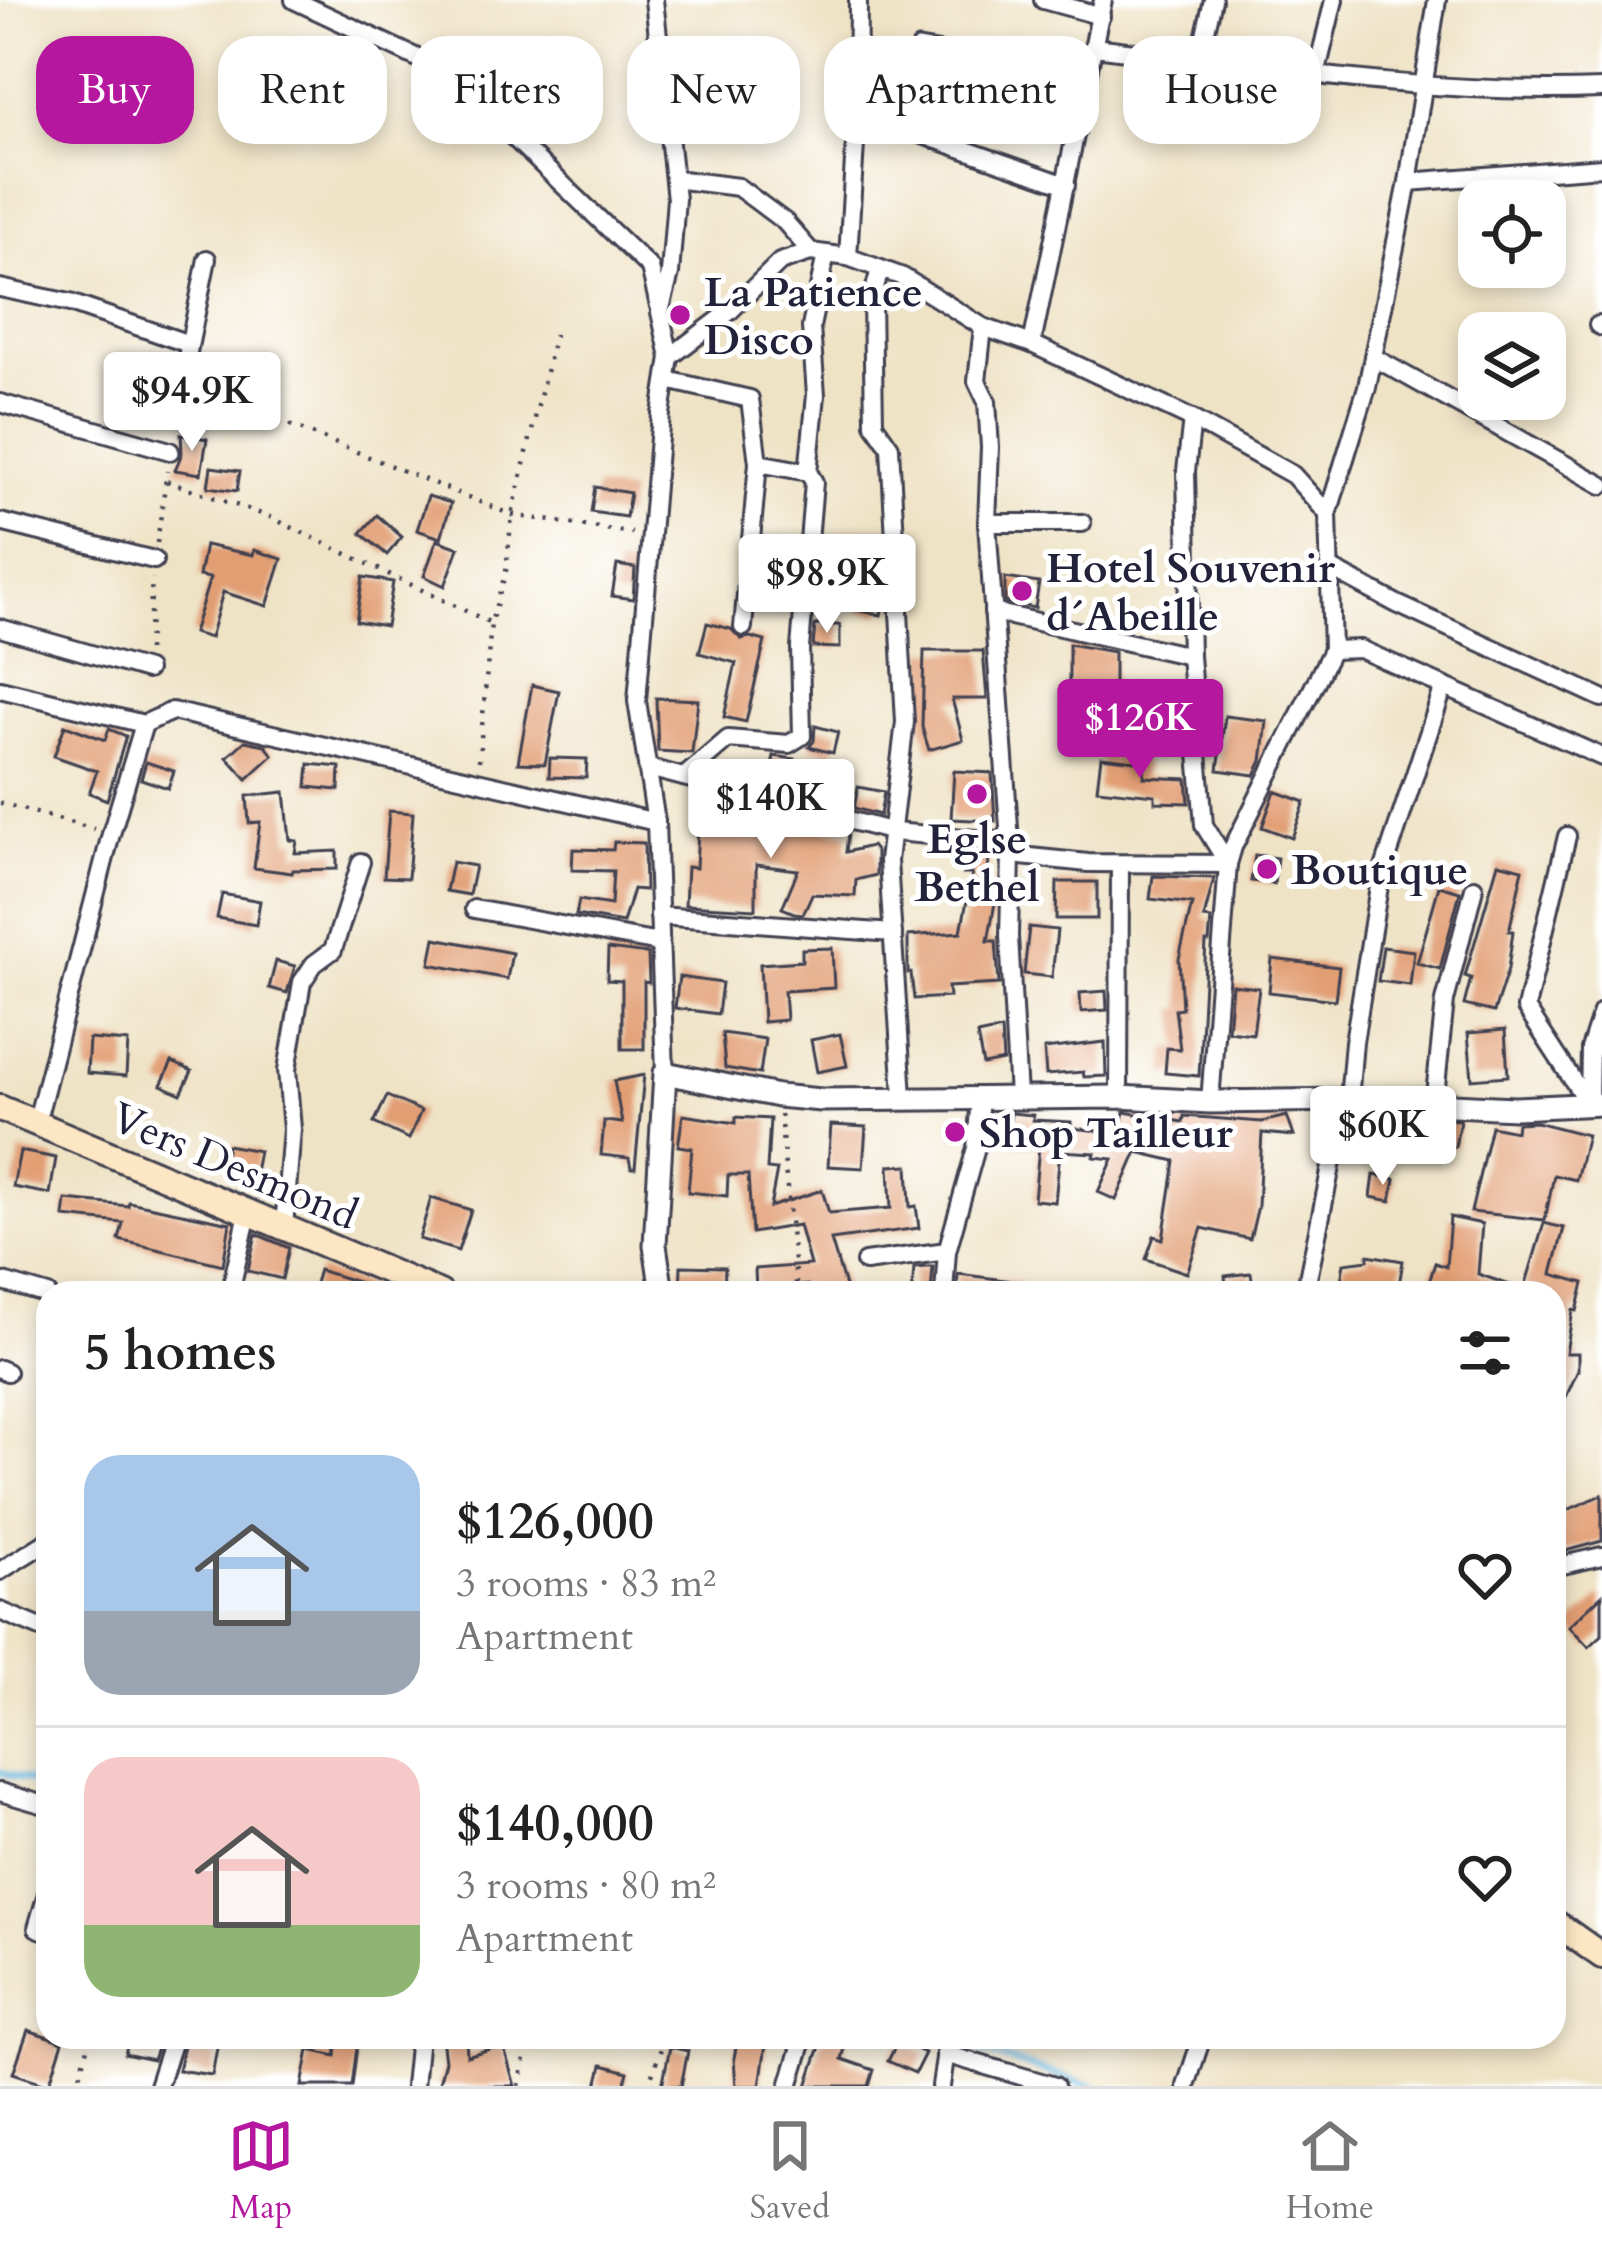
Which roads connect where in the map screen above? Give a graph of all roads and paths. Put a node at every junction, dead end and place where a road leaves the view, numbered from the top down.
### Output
1 (294, 0) edge
2 (654, 0) edge
3 (858, 0) edge
4 (1043, 0) edge
5 (1213, 0) edge
6 (1334, 0) edge
7 (1437, 0) edge
8 (1102, 8) edge
9 (858, 36) edge
10 (1205, 36) edge
11 (1321, 54) edge
12 (1321, 76) edge
13 (1422, 88) junction
14 (1602, 88) edge
15 (855, 144) edge
16 (949, 144) edge
17 (1075, 144) edge
18 (1602, 167) edge
19 (674, 178) junction
20 (1408, 182) junction
21 (1066, 185) junction
22 (819, 253) junction
23 (848, 257) junction
24 (206, 259) dead end
25 (880, 269) junction
26 (0, 288) edge
27 (660, 312) junction
28 (983, 327) junction
29 (556, 330) dead end
30 (189, 344) junction
31 (1032, 344) junction
32 (670, 357) junction
33 (1373, 357) junction
34 (667, 380) junction
35 (0, 403) edge
36 (176, 406) joint
37 (1192, 419) junction
38 (170, 451) joint
39 (758, 464) junction
40 (808, 472) junction
41 (166, 481) junction
42 (1602, 485) edge
43 (1328, 514) junction
44 (512, 515) junction
45 (0, 522) edge
46 (987, 523) junction
47 (1082, 523) dead end
48 (653, 536) junction
49 (154, 560) junction
50 (1330, 568) junction
51 (993, 612) junction
52 (490, 623) junction
53 (743, 627) dead end
54 (0, 628) edge
55 (1332, 650) junction
56 (1190, 656) junction
57 (147, 670) joint
58 (1444, 686) junction
59 (0, 689) edge
60 (1602, 698) edge
61 (144, 724) junction
62 (1602, 757) edge
63 (649, 768) junction
64 (684, 777) junction
65 (477, 779) junction
66 (0, 803) edge
67 (656, 822) junction
68 (894, 832) junction
69 (111, 834) junction
70 (1567, 836) dead end
71 (1011, 848) junction
72 (361, 862) dead end
73 (1120, 864) junction
74 (1228, 864) junction
75 (1474, 888) dead end
76 (474, 909) dead end
77 (658, 916) junction
78 (893, 933) junction
79 (659, 944) junction
80 (1602, 1012) edge
81 (665, 1073) junction
82 (778, 1096) junction
83 (980, 1096) junction
84 (903, 1097) junction
85 (1018, 1097) junction
86 (1119, 1097) junction
87 (1339, 1101) junction
88 (1210, 1102) junction
89 (1434, 1104) junction
90 (1595, 1105) edge
91 (0, 1108) edge
92 (37, 1124) junction
93 (248, 1213) junction
94 (284, 1227) junction
95 (946, 1251) junction
96 (865, 1262) dead end
97 (233, 1281) edge
98 (412, 1281) edge
99 (660, 1281) edge
100 (796, 1281) edge
101 (945, 1281) edge
102 (1308, 1281) edge
103 (0, 1282) edge
104 (36, 1291) edge
105 (36, 1548) edge
106 (1602, 1556) edge
107 (1566, 1564) edge
108 (0, 1571) edge
109 (0, 1611) edge
110 (36, 1625) edge
111 (0, 1792) edge
112 (36, 1802) edge
113 (1566, 1930) edge
114 (1602, 1956) edge
115 (88, 2049) edge
116 (170, 2049) edge
117 (418, 2049) edge
118 (527, 2049) edge
119 (661, 2049) edge
120 (800, 2049) edge
121 (946, 2049) edge
122 (954, 2049) edge
123 (1198, 2049) edge
124 (77, 2086) edge
125 (158, 2086) edge
126 (414, 2086) edge
127 (519, 2086) edge
128 (648, 2086) edge
129 (789, 2086) edge
130 (941, 2086) edge
131 (1054, 2086) edge
132 (1186, 2086) edge

1 - 27 street
2 - 19 street
3 - 9 street
4 - 8 street
5 - 10 street
6 - 11 street
7 - 13 street
12 - 13 street
13 - 14 street
13 - 20 street
15 - 23 street
16 - 21 street
17 - 21 street
18 - 20 street
19 - 22 street
19 - 27 street
20 - 33 street
21 - 31 street
22 - 23 street
22 - 32 street
22 - 40 street
23 - 25 street
24 - 30 street
25 - 28 street
25 - 68 street
26 - 30 street
27 - 32 street
28 - 31 street
28 - 46 street
29 - 44 path
30 - 36 street
31 - 37 street
32 - 34 street
33 - 42 street
33 - 43 street
34 - 39 street
34 - 48 street
35 - 38 street
36 - 44 path
37 - 43 street
37 - 56 street
38 - 41 path
39 - 40 street
39 - 53 street
40 - 64 street
41 - 49 path
41 - 52 path
43 - 50 street
44 - 48 path
44 - 52 path
45 - 49 street
46 - 47 street
46 - 51 street
48 - 63 street
49 - 57 path
50 - 55 street
50 - 60 street
51 - 56 street
51 - 71 street
52 - 65 path
54 - 57 street
55 - 58 street
55 - 74 street
56 - 74 street
58 - 62 street
58 - 87 street
59 - 61 street
61 - 65 street
61 - 69 street
63 - 64 street
63 - 67 street
64 - 68 street
65 - 67 street
66 - 69 path
67 - 77 street
68 - 71 street
68 - 78 street
69 - 92 street
70 - 90 street
71 - 73 street
71 - 85 street
72 - 94 street
73 - 74 street
73 - 86 street
74 - 88 street
75 - 89 street
76 - 79 street
77 - 78 street
77 - 79 street
78 - 84 street
79 - 81 street
80 - 90 street
81 - 82 street
81 - 99 street
82 - 84 street
82 - 100 path
83 - 84 street
83 - 85 street
83 - 95 street
85 - 86 street
86 - 88 street
87 - 88 street
87 - 89 street
87 - 102 street
89 - 90 street
91 - 92 main road, Vers Desmond
92 - 93 main road, Vers Desmond
93 - 94 main road, Vers Desmond
93 - 97 street
94 - 98 main road, Vers Desmond
95 - 96 street
95 - 101 street
103 - 104 street
105 - 108 street
106 - 107 street
109 - 110 street
111 - 112 street
113 - 114 main road
115 - 124 path
116 - 125 street
117 - 126 street
118 - 127 path
119 - 128 path
120 - 129 street
121 - 130 street
122 - 131 street
123 - 132 street

